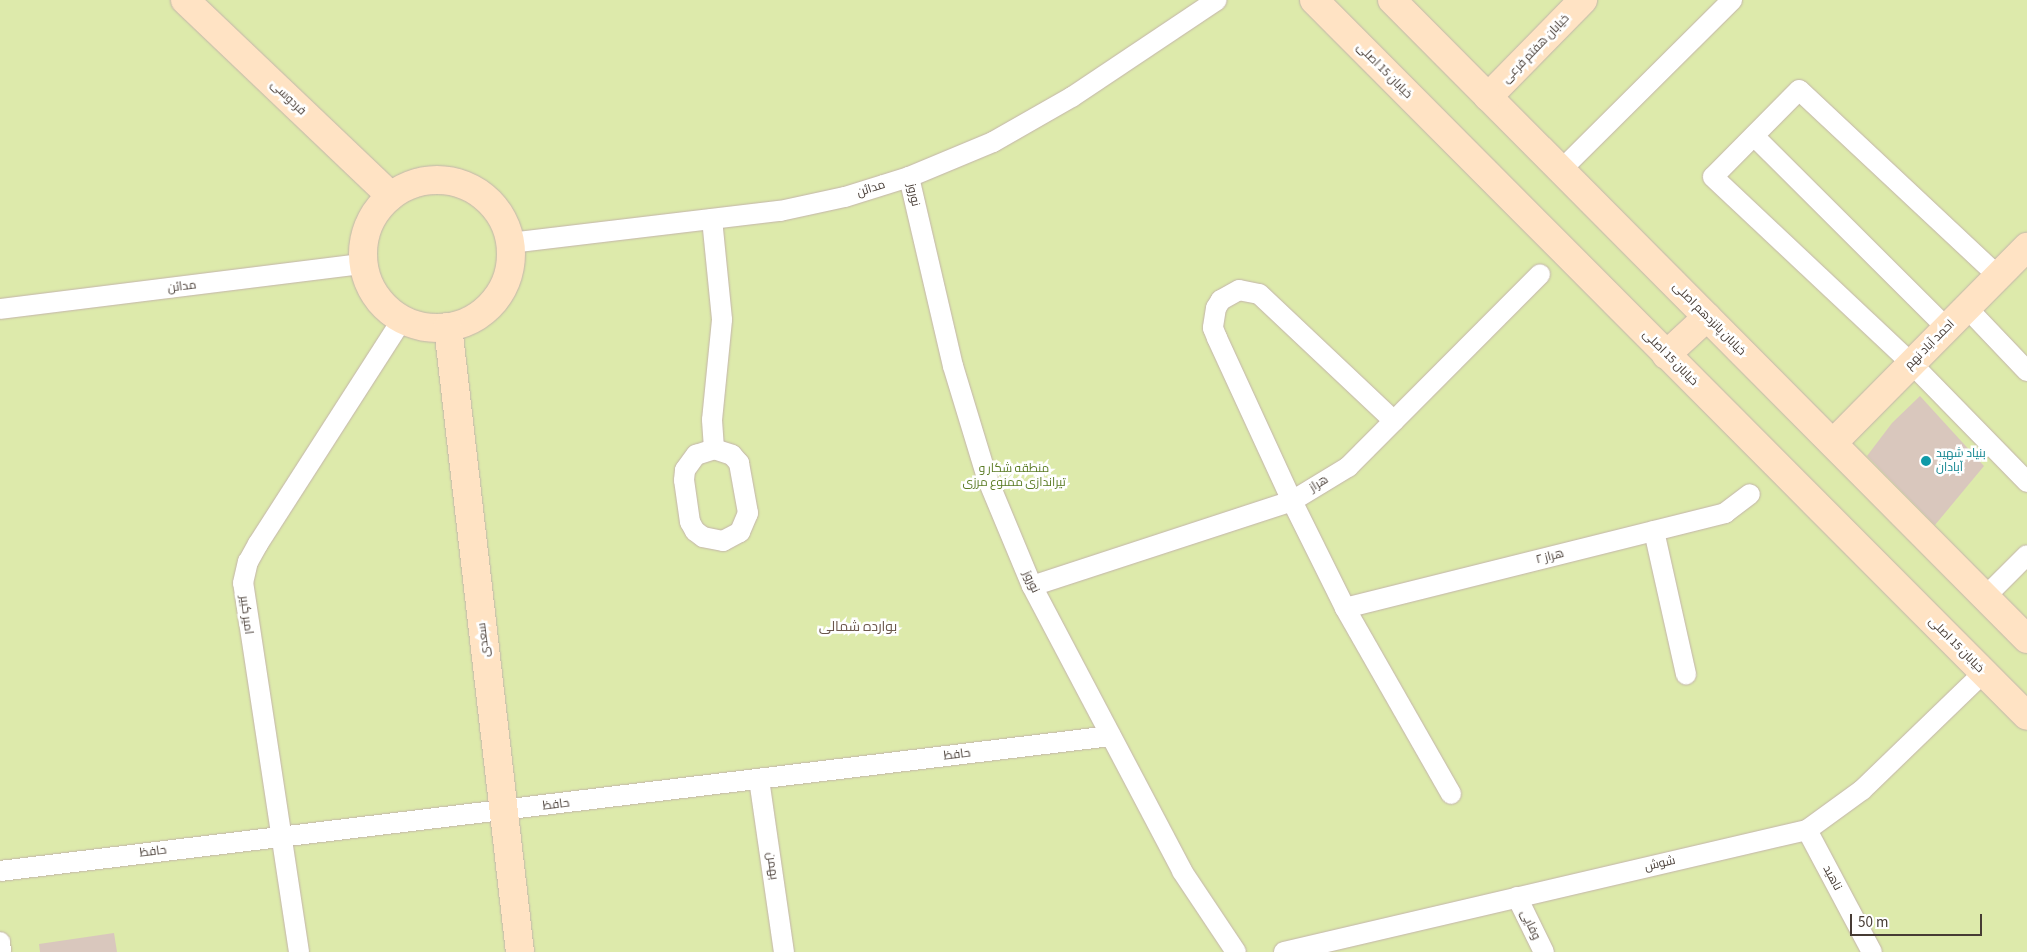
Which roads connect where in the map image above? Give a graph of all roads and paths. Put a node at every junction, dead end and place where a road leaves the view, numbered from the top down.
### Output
1 (185, 0) edge
2 (1217, 0) edge
3 (1314, 0) edge
4 (1392, 0) edge
5 (1583, 0) edge
6 (1732, 0) edge
7 (1488, 97) junction
8 (1754, 136) junction
9 (1561, 170) junction
10 (909, 176) junction
11 (391, 196) junction
12 (712, 219) junction
13 (510, 243) junction
14 (2024, 255) edge
15 (363, 264) junction
16 (1540, 274) dead end
17 (1998, 276) junction
18 (1967, 308) junction
19 (0, 309) edge
20 (1707, 317) junction
21 (402, 320) junction
22 (448, 327) junction
23 (1947, 328) junction
24 (1666, 355) junction
25 (1912, 364) junction
26 (2027, 371) edge
27 (1394, 422) junction
28 (1833, 444) junction
29 (714, 449) junction
30 (2027, 482) edge
31 (1750, 494) dead end
32 (1292, 501) junction
33 (1654, 531) junction
34 (2027, 555) edge
35 (1032, 586) junction
36 (1986, 597) junction
37 (1345, 608) junction
38 (2027, 639) edge
39 (1983, 673) junction
40 (1686, 674) dead end
41 (2027, 716) edge
42 (1111, 736) junction
43 (759, 779) junction
44 (1451, 794) dead end
45 (504, 812) junction
46 (1807, 830) junction
47 (281, 836) junction
48 (0, 871) edge
49 (1517, 897) junction
50 (0, 942) edge
51 (1, 952) edge
52 (299, 952) edge
53 (520, 952) edge
54 (784, 952) edge
55 (1236, 952) edge
56 (1284, 952) edge
57 (1544, 952) edge
58 (1872, 952) edge

1 - 11 main road, فردوسی
2 - 10 street, مدائن
3 - 24 main road, خیابان 15 اصلی
4 - 7 main road, خیابان پانزدهم اصلی
5 - 7 main road, خیابان هفتم فرعی
6 - 9 street
7 - 9 main road, خیابان پانزدهم اصلی
8 - 17 street
8 - 23 street
8 - 25 street
9 - 20 main road, خیابان پانزدهم اصلی
10 - 12 street, مدائن
10 - 35 street, نوروز
11 - 13 main road
11 - 15 main road
12 - 13 street, مدائن
12 - 29 street
13 - 22 main road
14 - 17 main road, احمد آباد نهم
15 - 19 street, مدائن
15 - 21 main road
16 - 27 street, هراز
17 - 18 main road, احمد آباد نهم
18 - 23 main road, احمد آباد نهم
18 - 26 street
20 - 24 main road
20 - 28 main road, خیابان پانزدهم اصلی
21 - 22 main road
21 - 47 street, امیر کبیر
22 - 45 main road, سعدی
23 - 25 main road, احمد آباد نهم
24 - 39 main road, خیابان 15 اصلی
25 - 28 main road, احمد آباد نهم
25 - 30 street
27 - 32 street, هراز
27 - 32 street
28 - 36 main road, خیابان پانزدهم اصلی
29 - 29 street
31 - 33 street, هراز ۲
32 - 35 street, هراز
32 - 37 street
33 - 37 street, هراز ۲
33 - 40 street
34 - 36 street
35 - 42 street, نوروز
36 - 38 main road, خیابان پانزدهم اصلی
37 - 44 street
39 - 41 main road, خیابان 15 اصلی
39 - 46 street, شوش
42 - 43 street, حافظ
42 - 55 street, نوروز
43 - 45 street, حافظ
43 - 54 street, بهمن
45 - 47 street, حافظ
45 - 53 main road, سعدی
46 - 49 street, شوش
46 - 58 street, ناهید
47 - 48 street, حافظ
47 - 52 street, امیر کبیر
49 - 56 street, شوش
49 - 57 street, وفایی
50 - 51 street

